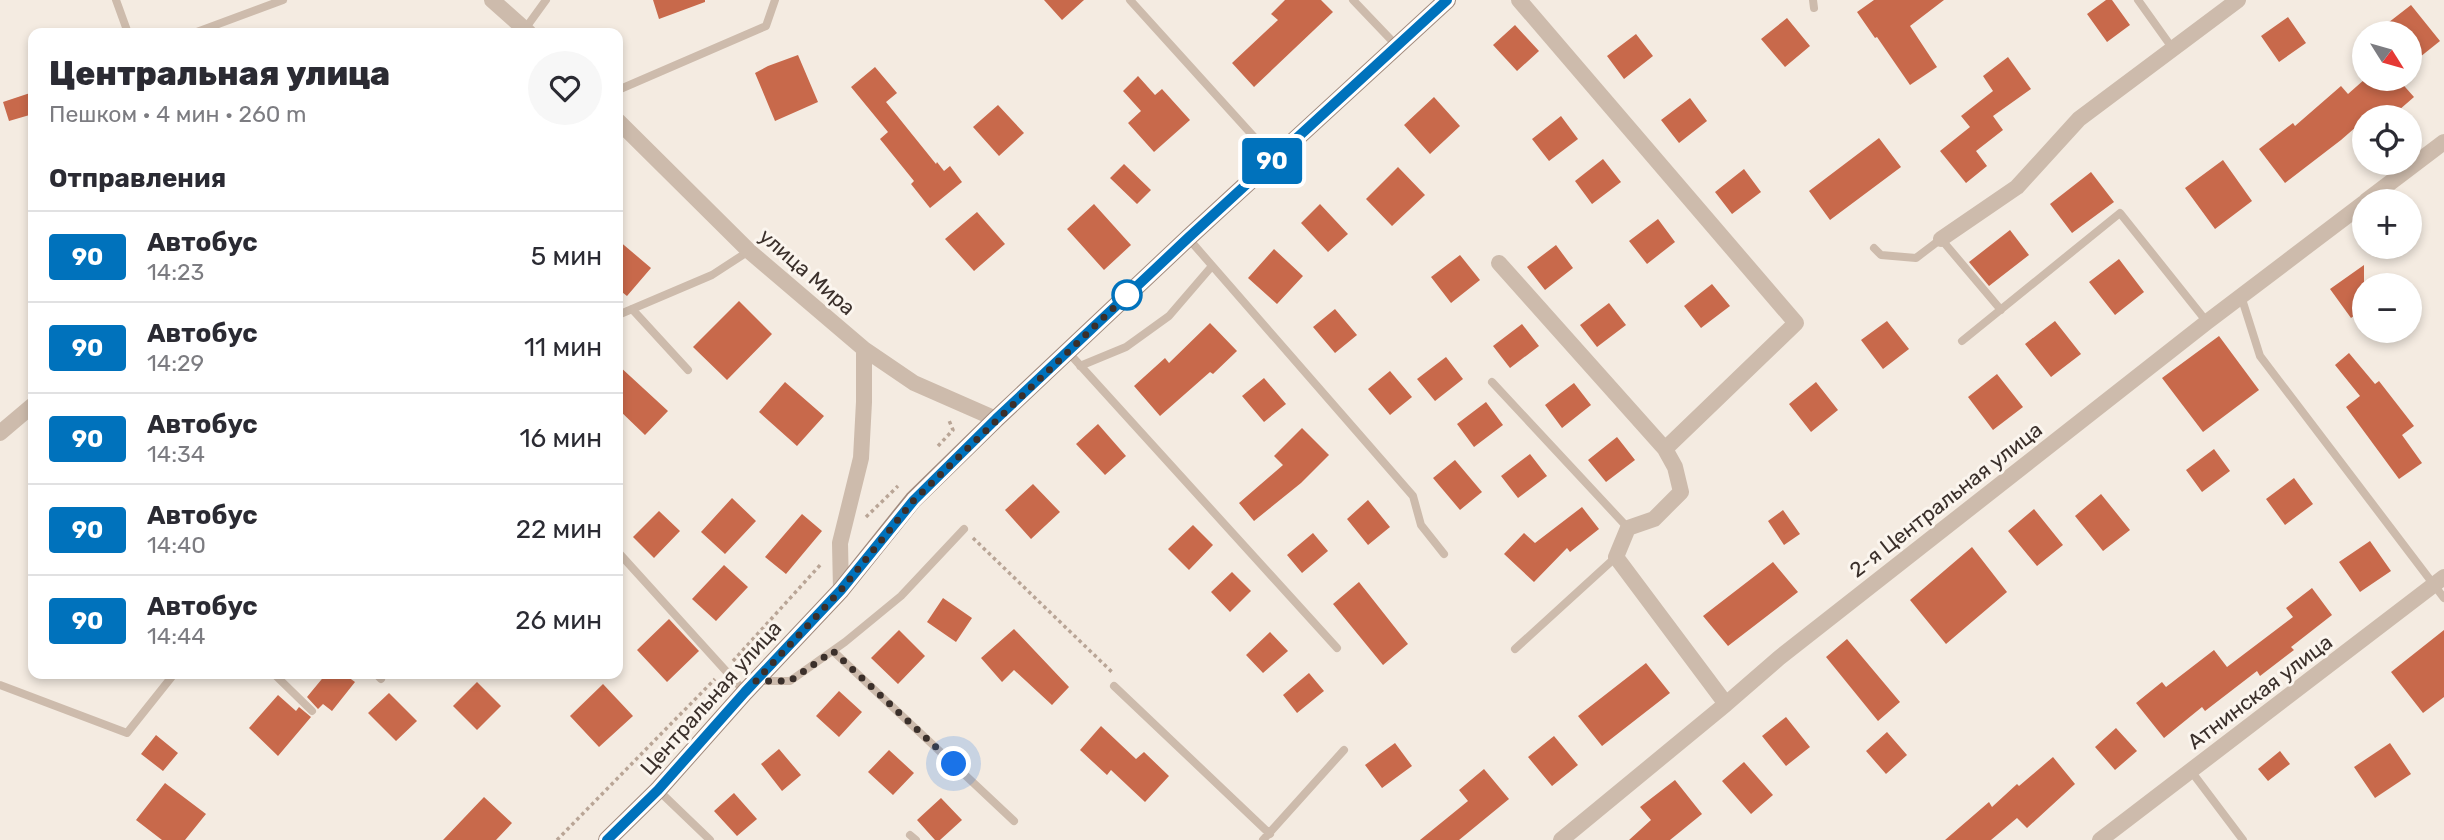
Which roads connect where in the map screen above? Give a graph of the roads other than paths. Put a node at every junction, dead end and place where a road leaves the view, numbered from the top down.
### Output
1 (116, 0) edge
2 (283, 0) edge
3 (492, 0) edge
4 (546, 0) edge
5 (775, 0) edge
6 (1130, 0) edge
7 (1353, 0) edge
8 (1447, 0) edge
9 (1519, 0) edge
10 (2138, 0) edge
11 (2238, 0) edge
12 (126, 28) edge
13 (207, 28) edge
14 (520, 28) edge
15 (527, 28) edge
16 (1396, 45) junction
17 (2173, 49) junction
18 (623, 88) edge
19 (623, 126) edge
20 (2444, 142) edge
21 (1274, 159) junction
22 (2382, 189) edge
23 (2352, 212) edge
24 (1188, 238) junction
25 (1941, 239) junction
26 (1874, 248) dead end
27 (749, 251) junction
28 (1499, 262) dead end
29 (1212, 266) junction
30 (2241, 296) junction
31 (632, 309) junction
32 (2001, 310) junction
33 (623, 313) edge
34 (2207, 322) junction
35 (1962, 341) dead end
36 (864, 349) junction
37 (1068, 352) junction
38 (1080, 366) junction
39 (688, 370) dead end
40 (1493, 382) dead end
41 (28, 409) edge
42 (996, 419) junction
43 (0, 433) edge
44 (1665, 449) junction
45 (1628, 528) junction
46 (964, 529) road end
47 (1444, 554) dead end
48 (623, 557) edge
49 (1616, 558) junction
50 (2439, 581) edge
51 (841, 590) junction
52 (2444, 598) edge
53 (1336, 648) dead end
54 (1514, 649) dead end
55 (833, 651) junction
56 (170, 679) edge
57 (279, 679) edge
58 (0, 685) edge
59 (751, 686) junction
60 (1114, 686) road end
61 (1726, 704) junction
62 (312, 711) dead end
63 (1344, 750) dead end
64 (2191, 771) junction
65 (658, 790) junction
66 (1014, 821) dead end
67 (2119, 834) edge
68 (1266, 837) edge
69 (607, 840) edge
70 (710, 840) edge
71 (1561, 840) edge
72 (2101, 840) edge
73 (2243, 840) edge

1 - 12 lane
2 - 13 lane
3 - 14 street
4 - 15 lane
5 - 18 lane
6 - 21 lane
7 - 16 lane
8 - 16 street, Центральная улица
9 - 44 street
10 - 17 lane
11 - 17 street
16 - 21 street, Центральная улица
17 - 25 street
19 - 27 street, улица Мира
20 - 22 street, 2-я Центральная улица
21 - 24 street, Центральная улица
23 - 30 street, 2-я Центральная улица
24 - 29 lane
24 - 37 street, Центральная улица
25 - 26 lane
25 - 32 lane
27 - 31 lane
27 - 36 street, улица Мира
28 - 44 street
29 - 38 lane
29 - 47 lane
30 - 34 street, 2-я Центральная улица
30 - 50 lane
31 - 33 lane
31 - 39 lane
32 - 34 lane
32 - 35 lane
34 - 61 street, 2-я Центральная улица
36 - 42 street, улица Мира
36 - 51 street
37 - 38 lane
37 - 42 street, Центральная улица
38 - 53 lane
40 - 45 lane
41 - 43 street
42 - 51 street, Центральная улица
44 - 45 street
45 - 49 street
46 - 55 lane
48 - 59 lane
49 - 54 lane
49 - 61 street
50 - 52 lane
50 - 64 street, Атнинская улица
51 - 59 street, Центральная улица
55 - 59 lane
55 - 66 lane
56 - 58 lane
57 - 62 lane
59 - 65 street, Центральная улица
60 - 68 lane
61 - 71 street, 2-я Центральная улица
63 - 68 lane
64 - 67 street, Атнинская улица
64 - 73 lane
65 - 69 street, Центральная улица
65 - 70 lane
67 - 72 street, Атнинская улица

